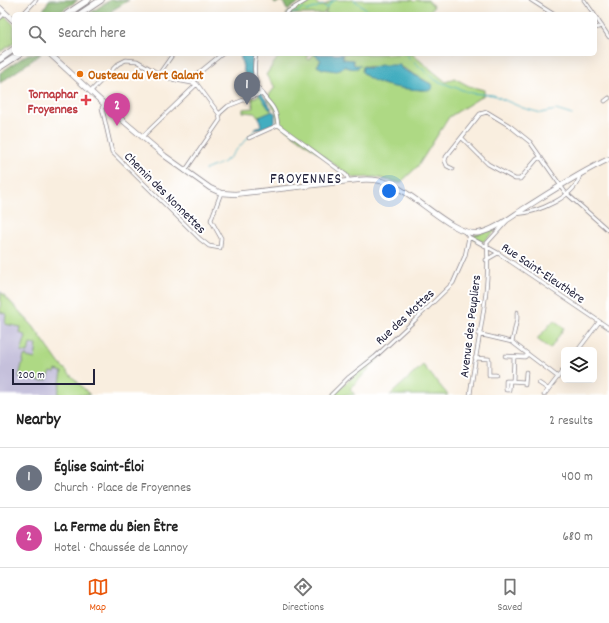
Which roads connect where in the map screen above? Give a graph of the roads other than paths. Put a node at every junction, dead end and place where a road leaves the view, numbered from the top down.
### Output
1 (36, 0) edge
2 (88, 0) edge
3 (101, 0) edge
4 (307, 0) edge
5 (531, 0) edge
6 (584, 0) edge
7 (0, 8) edge
8 (25, 12) edge
9 (70, 12) edge
10 (83, 12) edge
11 (287, 12) edge
12 (550, 12) edge
13 (592, 12) edge
14 (5, 13) junction
15 (0, 18) edge
16 (12, 19) edge
17 (597, 19) edge
18 (602, 26) junction
19 (597, 27) edge
20 (609, 37) edge
21 (12, 50) edge
22 (17, 56) edge
23 (52, 56) edge
24 (172, 56) edge
25 (220, 56) edge
26 (256, 56) edge
27 (0, 59) edge
28 (0, 67) edge
29 (159, 74) junction
30 (196, 84) junction
31 (91, 91) junction
32 (261, 94) junction
33 (609, 98) edge
34 (605, 101) dead end
35 (104, 104) junction
36 (219, 114) junction
37 (278, 125) junction
38 (142, 137) junction
39 (249, 138) dead end
40 (462, 138) junction
41 (541, 157) junction
42 (609, 159) edge
43 (453, 169) dead end
44 (185, 171) junction
45 (580, 174) junction
46 (349, 181) junction
47 (560, 186) junction
48 (221, 193) junction
49 (566, 194) junction
50 (515, 214) junction
51 (507, 219) junction
52 (464, 231) junction
53 (609, 231) edge
54 (469, 237) junction
55 (487, 247) junction
56 (498, 253) junction
57 (486, 260) junction
58 (516, 312) dead end
59 (599, 322) junction
60 (609, 328) edge
61 (478, 334) junction
62 (512, 342) junction
63 (580, 347) edge
64 (528, 354) junction
65 (505, 356) dead end
66 (514, 357) junction
67 (475, 358) junction
68 (526, 372) dead end
69 (561, 373) edge
70 (496, 375) dead end
71 (558, 377) junction
72 (538, 383) dead end
73 (548, 389) junction
74 (331, 395) edge
75 (470, 395) edge
76 (544, 395) edge

1 - 8 street
2 - 9 highway
3 - 10 highway
4 - 11 street
5 - 12 street
6 - 13 street
7 - 14 main road
14 - 15 street
14 - 16 main road
17 - 18 street
18 - 19 street
18 - 20 street
21 - 27 highway
22 - 28 highway
23 - 31 main road
24 - 29 street
25 - 30 street
26 - 32 street
29 - 30 street
29 - 31 street
30 - 36 street
30 - 38 street
31 - 35 main road
32 - 36 street
32 - 37 street
33 - 34 street
35 - 38 main road
35 - 48 street, Chemin des Nonnettes
36 - 44 street
37 - 39 street
37 - 46 street
38 - 44 main road
40 - 41 street
40 - 41 street
40 - 43 street
41 - 47 street
42 - 45 main road
44 - 48 main road
45 - 47 main road
45 - 49 street
46 - 48 main road
46 - 52 main road
47 - 49 street
47 - 50 main road
49 - 50 street
49 - 53 street
50 - 51 main road
51 - 52 main road
51 - 55 street
52 - 54 street
54 - 55 street, Rue Saint-Eleuthère
54 - 74 street, Rue des Mottes
55 - 56 street, Rue Saint-Eleuthère
55 - 57 street, Avenue des Peupliers
56 - 57 street, Avenue des Peupliers
56 - 59 street, Rue Saint-Eleuthère
57 - 61 street, Avenue des Peupliers
58 - 62 street
59 - 60 street, Rue Saint-Eleuthère
59 - 63 street
61 - 62 street
61 - 67 street, Avenue des Peupliers
62 - 64 street
64 - 66 street
64 - 71 street
65 - 66 street
66 - 68 street
67 - 70 street
67 - 75 street, Avenue des Peupliers
69 - 71 street
71 - 73 street
72 - 73 street
73 - 76 street

